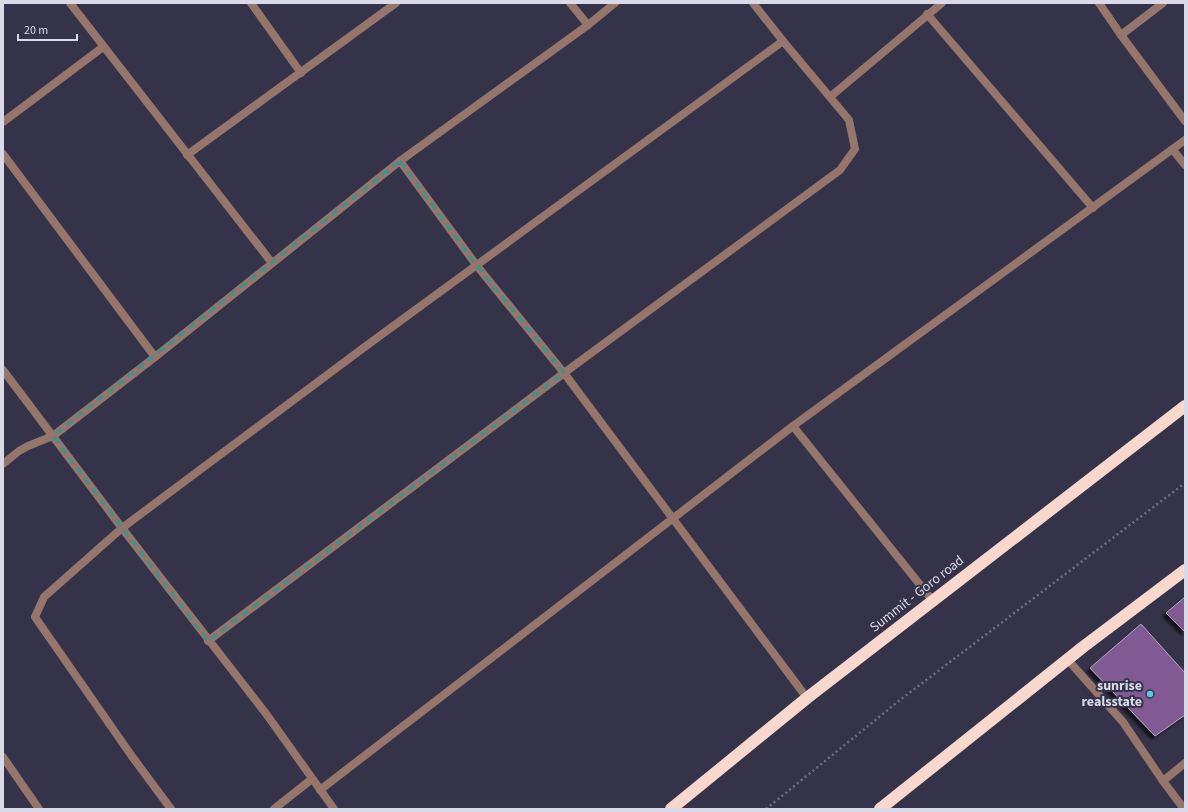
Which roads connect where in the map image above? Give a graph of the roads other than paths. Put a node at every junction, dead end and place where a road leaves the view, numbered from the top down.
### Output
1 (70, 3) edge
2 (252, 3) edge
3 (396, 3) edge
4 (570, 3) edge
5 (615, 3) edge
6 (753, 3) edge
7 (942, 3) edge
8 (1099, 3) edge
9 (1163, 3) edge
10 (927, 14) junction
11 (588, 24) junction
12 (1121, 35) junction
13 (783, 41) junction
14 (103, 47) junction
15 (300, 73) junction
16 (830, 97) junction
17 (1185, 121) edge
18 (3, 122) edge
19 (1185, 140) edge
20 (1173, 150) junction
21 (3, 154) edge
22 (187, 155) junction
23 (400, 161) junction
24 (1185, 165) edge
25 (1093, 208) junction
26 (272, 263) junction
27 (477, 266) junction
28 (155, 357) junction
29 (3, 370) edge
30 (564, 373) junction
31 (1185, 406) edge
32 (793, 426) junction
33 (53, 436) junction
34 (3, 464) edge
35 (672, 519) junction
36 (122, 528) junction
37 (1185, 570) edge
38 (933, 601) junction
39 (208, 641) junction
40 (1068, 660) junction
41 (807, 698) junction
42 (3, 757) edge
43 (1185, 763) edge
44 (312, 779) junction
45 (1163, 781) junction
46 (320, 790) junction
47 (39, 809) edge
48 (171, 809) edge
49 (274, 809) edge
50 (334, 809) edge
51 (671, 809) edge
52 (880, 809) edge
53 (1184, 809) edge

1 - 14 street
2 - 15 street
3 - 15 street
4 - 11 street
5 - 11 street
6 - 13 street
7 - 10 street
8 - 12 street
9 - 12 street
10 - 16 street
10 - 25 street
11 - 23 street
12 - 17 street
13 - 16 street
13 - 27 street
14 - 18 street
14 - 22 street
15 - 22 street
16 - 30 street
19 - 20 street
20 - 24 street
20 - 25 street
21 - 28 street
22 - 26 street
23 - 26 street
23 - 27 street
25 - 32 street
26 - 28 street
27 - 30 street
27 - 36 street
28 - 33 street
29 - 33 street
30 - 35 street
30 - 39 street
31 - 38 highway, Summit - Goro road
32 - 35 street
32 - 38 street
33 - 34 street
33 - 36 street
35 - 41 street
35 - 46 street
36 - 39 street
36 - 48 street
37 - 40 highway
38 - 41 highway, Summit - Goro road
39 - 44 street
40 - 45 street
40 - 52 highway
41 - 51 highway, Summit - Goro road
42 - 47 street
43 - 45 street
44 - 46 street
44 - 49 street
45 - 53 street
46 - 50 street

